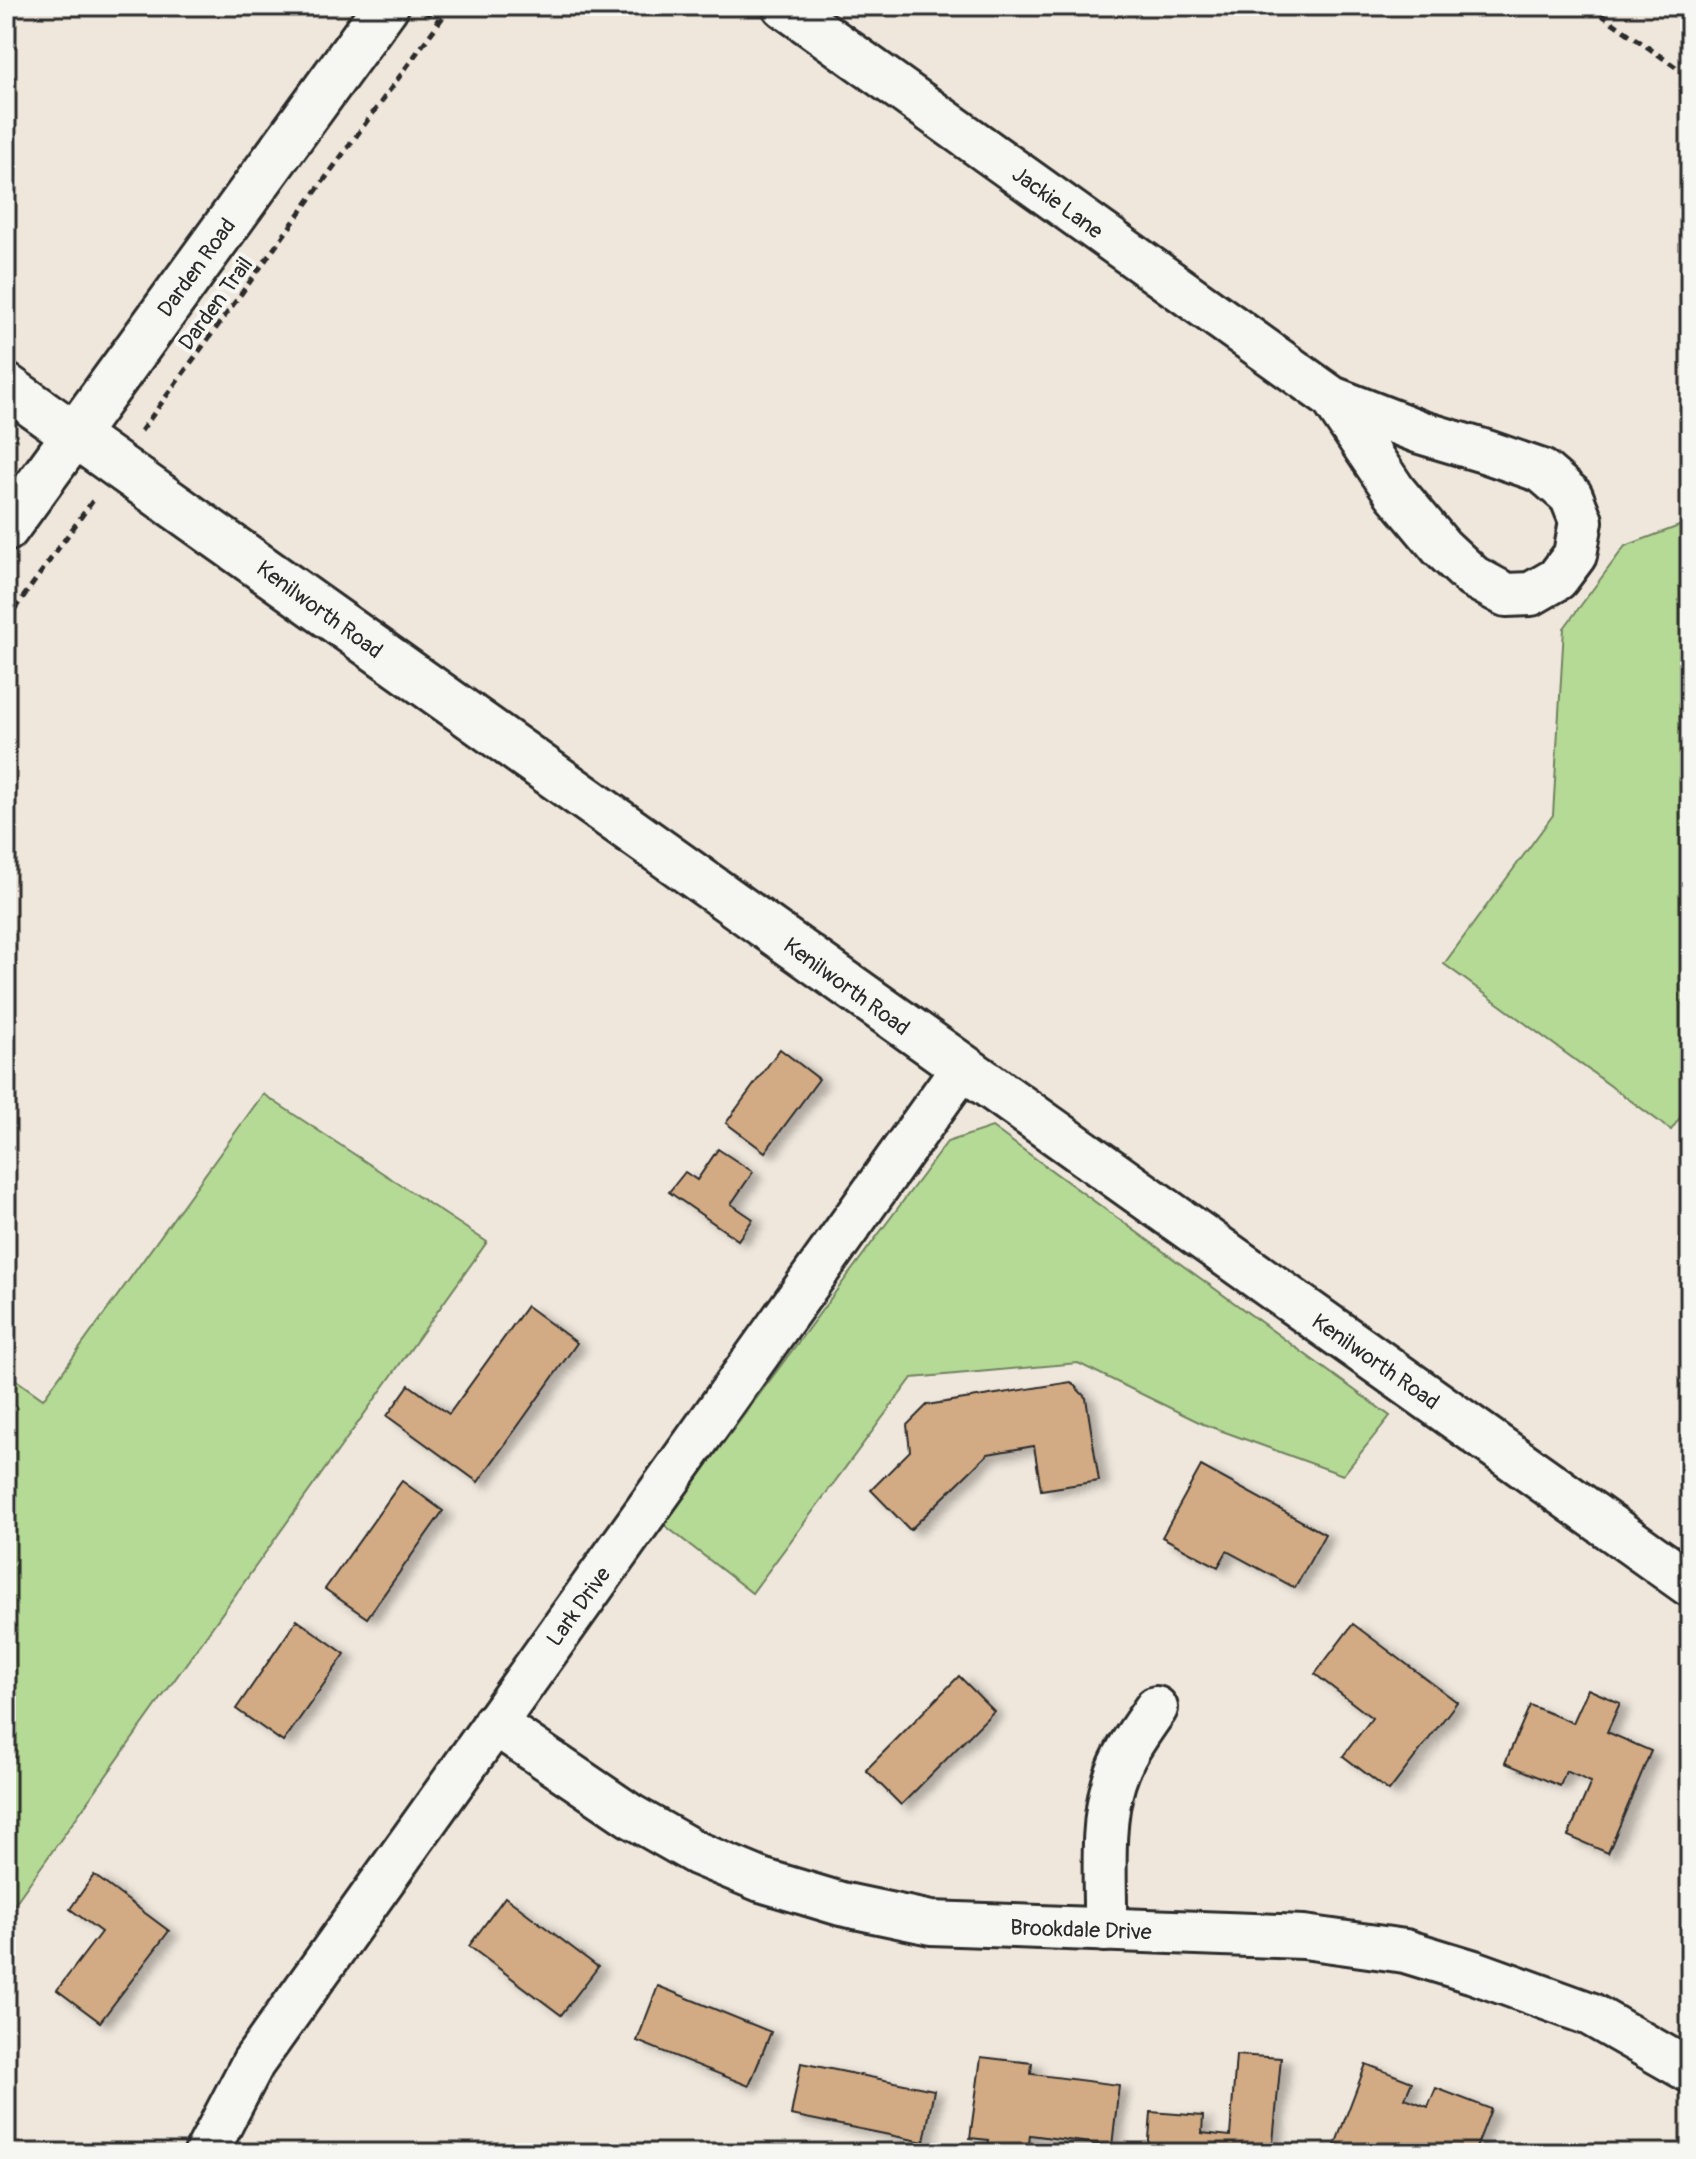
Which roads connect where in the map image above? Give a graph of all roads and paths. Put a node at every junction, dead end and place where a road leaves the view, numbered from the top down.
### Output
1 (386, 6) edge
2 (451, 6) edge
3 (784, 6) edge
4 (1589, 6) edge
5 (1690, 77) edge
6 (6, 386) edge
7 (1332, 398) junction
8 (74, 434) junction
9 (118, 465) junction
10 (6, 529) edge
11 (6, 621) edge
12 (962, 1068) junction
13 (1690, 1584) edge
14 (1156, 1708) dead end
15 (494, 1723) junction
16 (1105, 1930) junction
17 (1690, 2071) edge
18 (206, 2153) edge

1 - 8 street, Darden Road
2 - 9 path, Darden Trail
3 - 7 street, Jackie Lane
4 - 5 path
6 - 8 street, Kenilworth Road
7 - 7 street, Jackie Lane
8 - 9 street, Kenilworth Road
8 - 10 street, Darden Road
9 - 11 path, Darden Trail
9 - 12 street, Kenilworth Road
12 - 13 street, Kenilworth Road
12 - 15 street, Lark Drive
14 - 16 street
15 - 16 street, Brookdale Drive
15 - 18 street, Lark Drive
16 - 17 street, Brookdale Drive

